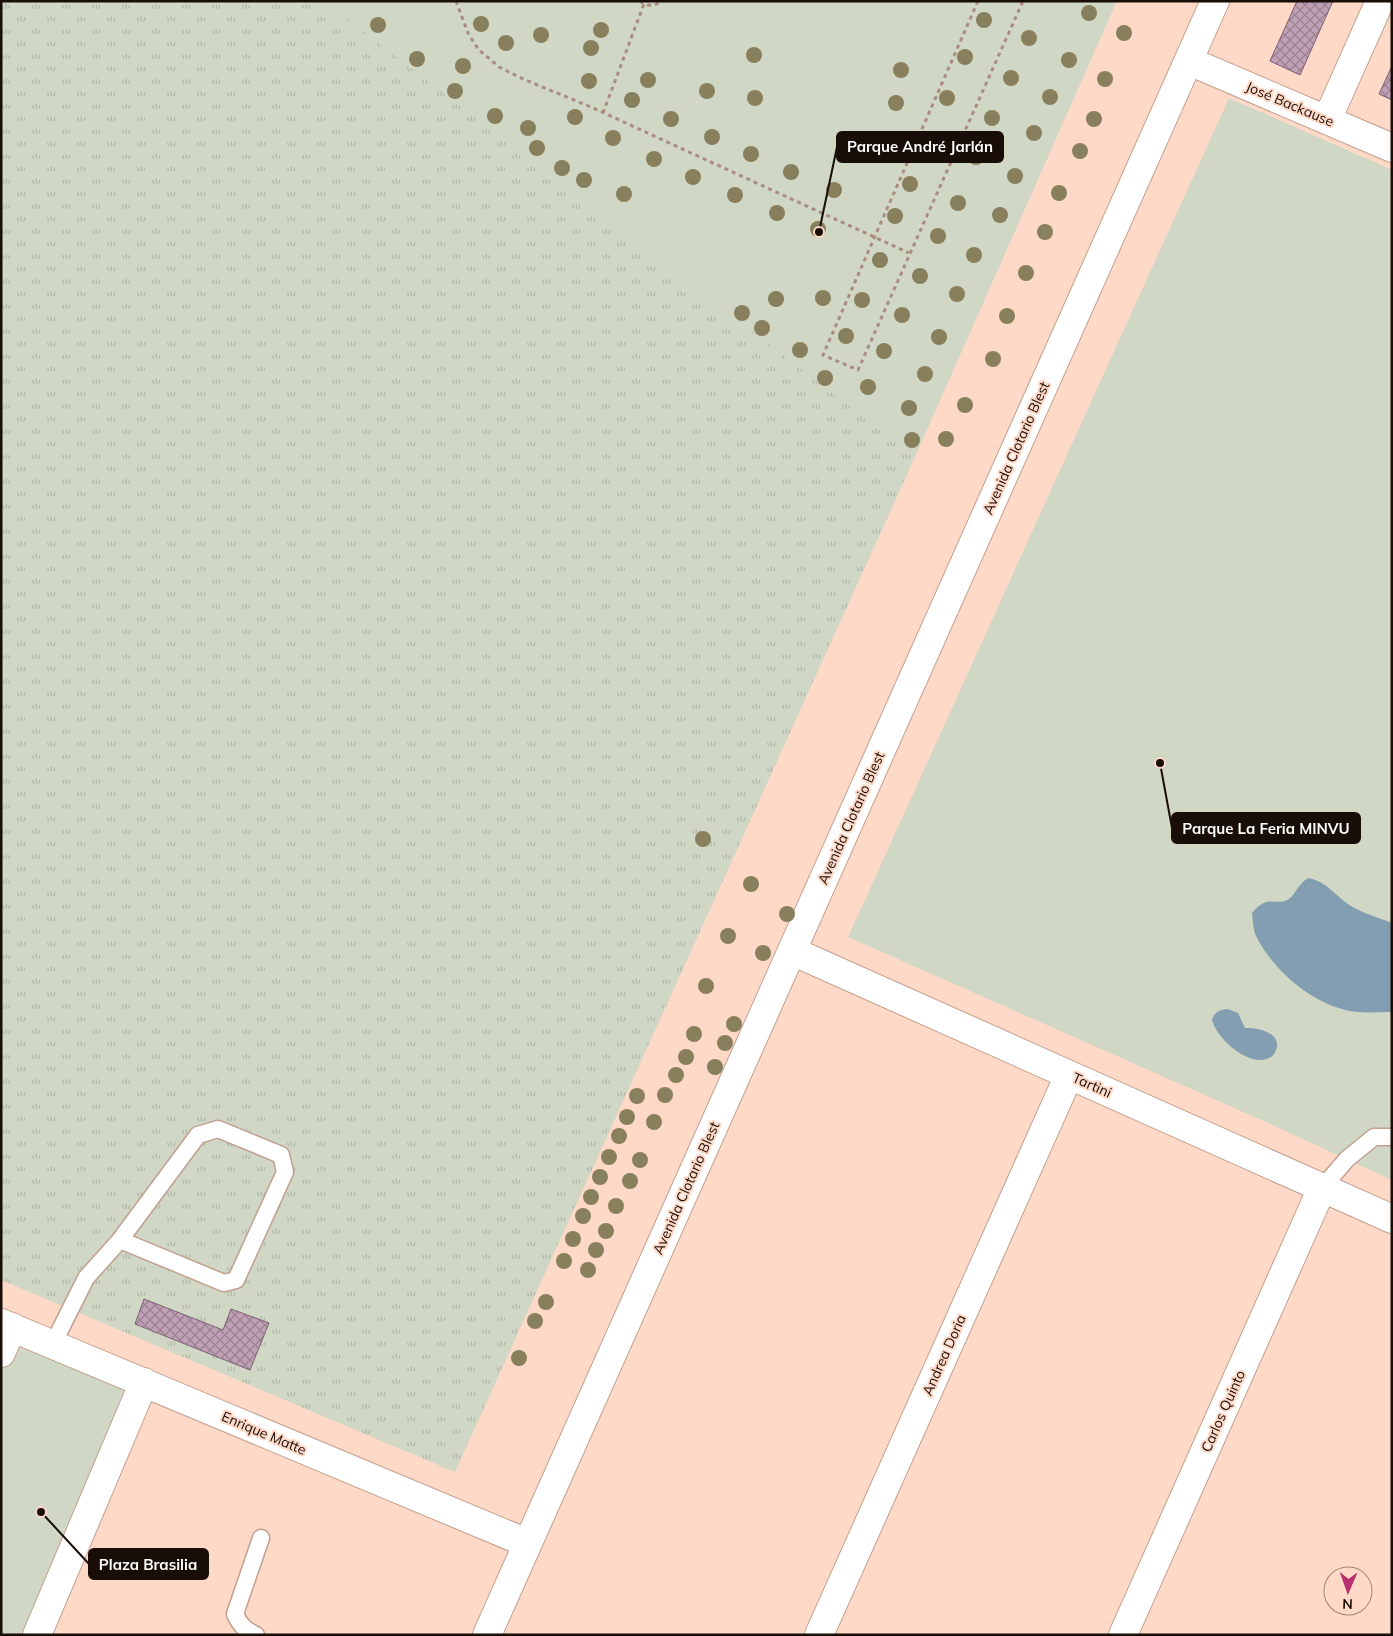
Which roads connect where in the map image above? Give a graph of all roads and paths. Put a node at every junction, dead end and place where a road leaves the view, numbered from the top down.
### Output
1 (456, 1) edge
2 (662, 1) edge
3 (978, 1) edge
4 (1023, 1) edge
5 (1215, 1) edge
6 (1380, 1) edge
7 (642, 3) edge
8 (1189, 60) junction
9 (604, 113) junction
10 (1327, 120) junction
11 (1392, 148) edge
12 (874, 236) junction
13 (909, 253) junction
14 (792, 951) junction
15 (1069, 1075) junction
16 (1392, 1137) edge
17 (1322, 1188) junction
18 (1392, 1219) edge
19 (120, 1240) junction
20 (7, 1325) edge
21 (53, 1344) junction
22 (1, 1353) edge
23 (144, 1382) junction
24 (261, 1538) dead end
25 (527, 1543) junction
26 (37, 1635) edge
27 (256, 1635) edge
28 (487, 1635) edge
29 (819, 1635) edge
30 (1123, 1635) edge

1 - 9 path
2 - 7 path
3 - 12 path
4 - 13 path
5 - 8 street, Avenida Clotario Blest
6 - 10 street
7 - 9 path
8 - 10 street, José Backause
8 - 14 street, Avenida Clotario Blest
9 - 12 path
10 - 11 street, José Backause
12 - 13 path
12 - 13 path
14 - 15 street, Tartini
14 - 25 street, Avenida Clotario Blest
15 - 17 street, Tartini
15 - 29 street, Andrea Doria
16 - 17 lane
17 - 18 street, Tartini
17 - 30 street, Carlos Quinto
19 - 19 lane
19 - 21 lane
20 - 21 street, Enrique Matte
20 - 22 street
21 - 23 street, Enrique Matte
23 - 25 street, Enrique Matte
23 - 26 street
24 - 27 lane
25 - 28 street, Avenida Clotario Blest

